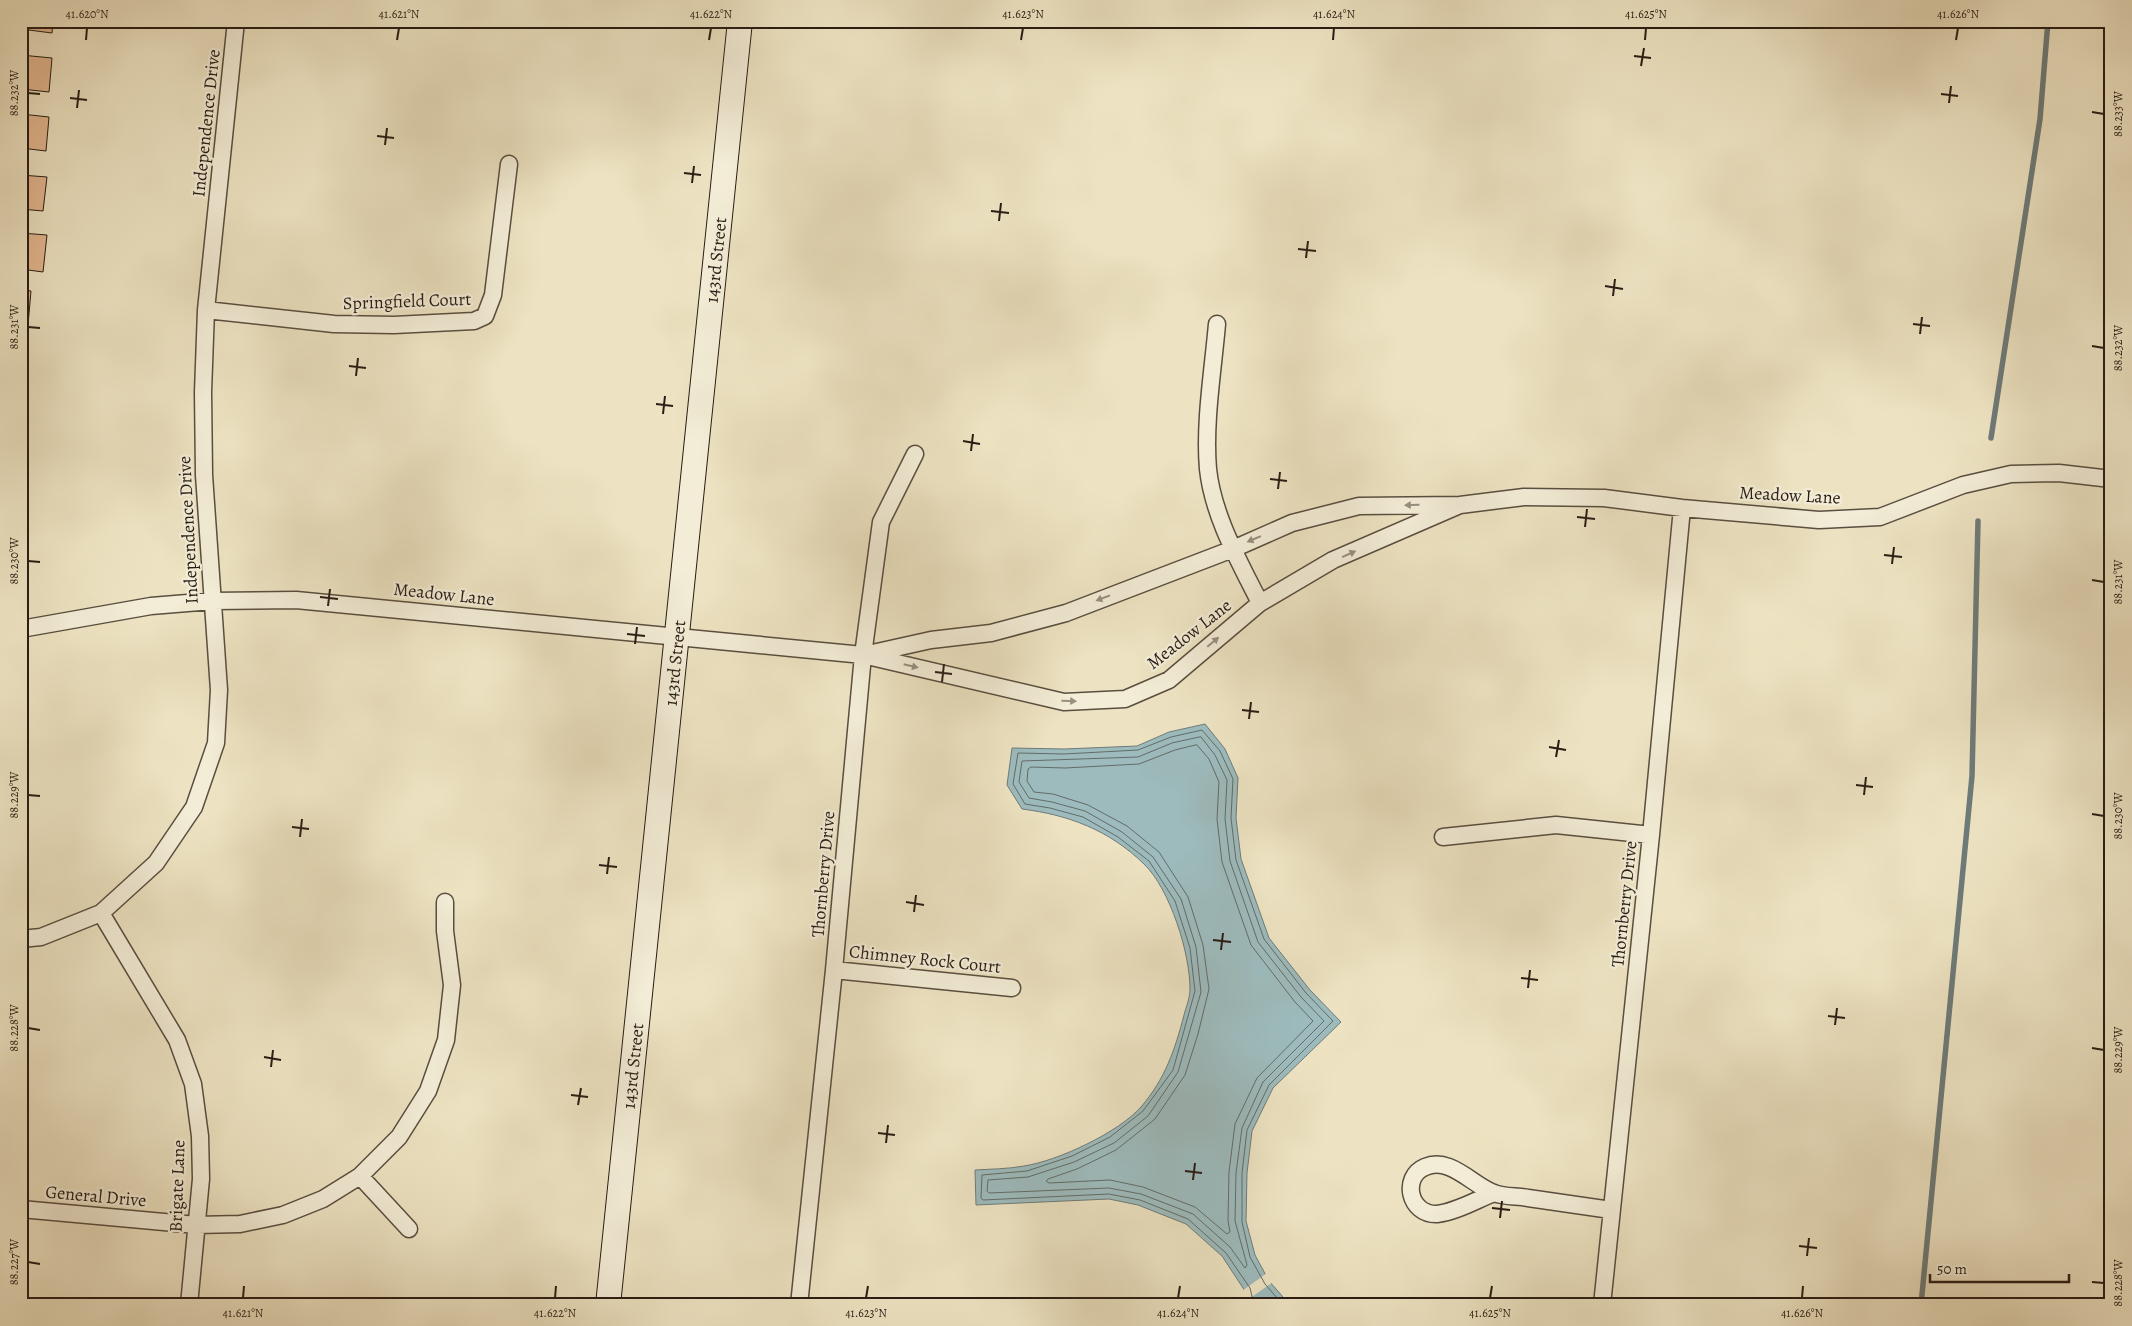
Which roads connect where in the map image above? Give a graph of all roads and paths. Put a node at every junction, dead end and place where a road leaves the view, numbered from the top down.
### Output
1 (236, 21) edge
2 (740, 21) edge
3 (509, 164) dead end
4 (206, 310) junction
5 (1217, 324) dead end
6 (915, 454) dead end
7 (2111, 479) edge
8 (1460, 505) junction
9 (1682, 508) junction
10 (1233, 548) junction
11 (212, 601) junction
12 (1260, 603) junction
13 (21, 629) edge
14 (678, 637) junction
15 (863, 654) junction
16 (1651, 834) junction
17 (1443, 836) dead end
18 (445, 902) dead end
19 (101, 913) junction
20 (21, 939) edge
21 (834, 970) junction
22 (1012, 988) dead end
23 (360, 1176) junction
24 (1494, 1193) junction
25 (21, 1209) edge
26 (1611, 1210) junction
27 (197, 1225) junction
28 (409, 1229) dead end
29 (189, 1305) edge
30 (608, 1305) edge
31 (799, 1305) edge
32 (1602, 1305) edge

1 - 4 street, Independence Drive
2 - 14 street, 143rd Street
3 - 4 street, Springfield Court
4 - 11 street, Independence Drive
5 - 10 street
6 - 15 street, Thornberry Drive
7 - 9 street, Meadow Lane
8 - 9 street, Meadow Lane
8 -> 10 street, Meadow Lane
12 -> 8 street, Meadow Lane
9 - 16 street, Thornberry Drive
10 - 12 street
10 -> 15 street, Meadow Lane
11 - 13 street, Meadow Lane
11 - 14 street, Meadow Lane
11 - 19 street, Independence Drive
15 -> 12 street, Meadow Lane
14 - 15 street, Meadow Lane
14 - 30 street, 143rd Street
15 - 21 street, Thornberry Drive
16 - 17 street
16 - 26 street, Thornberry Drive
18 - 23 street, General Drive
19 - 20 street, Independence Drive
19 - 27 street, Brigate Lane
21 - 22 street, Chimney Rock Court
21 - 31 street, Thornberry Drive
23 - 27 street, General Drive
23 - 28 street
24 - 24 street
24 - 26 street
25 - 27 street, General Drive
26 - 32 street, Thornberry Drive
27 - 29 street, Brigate Lane

